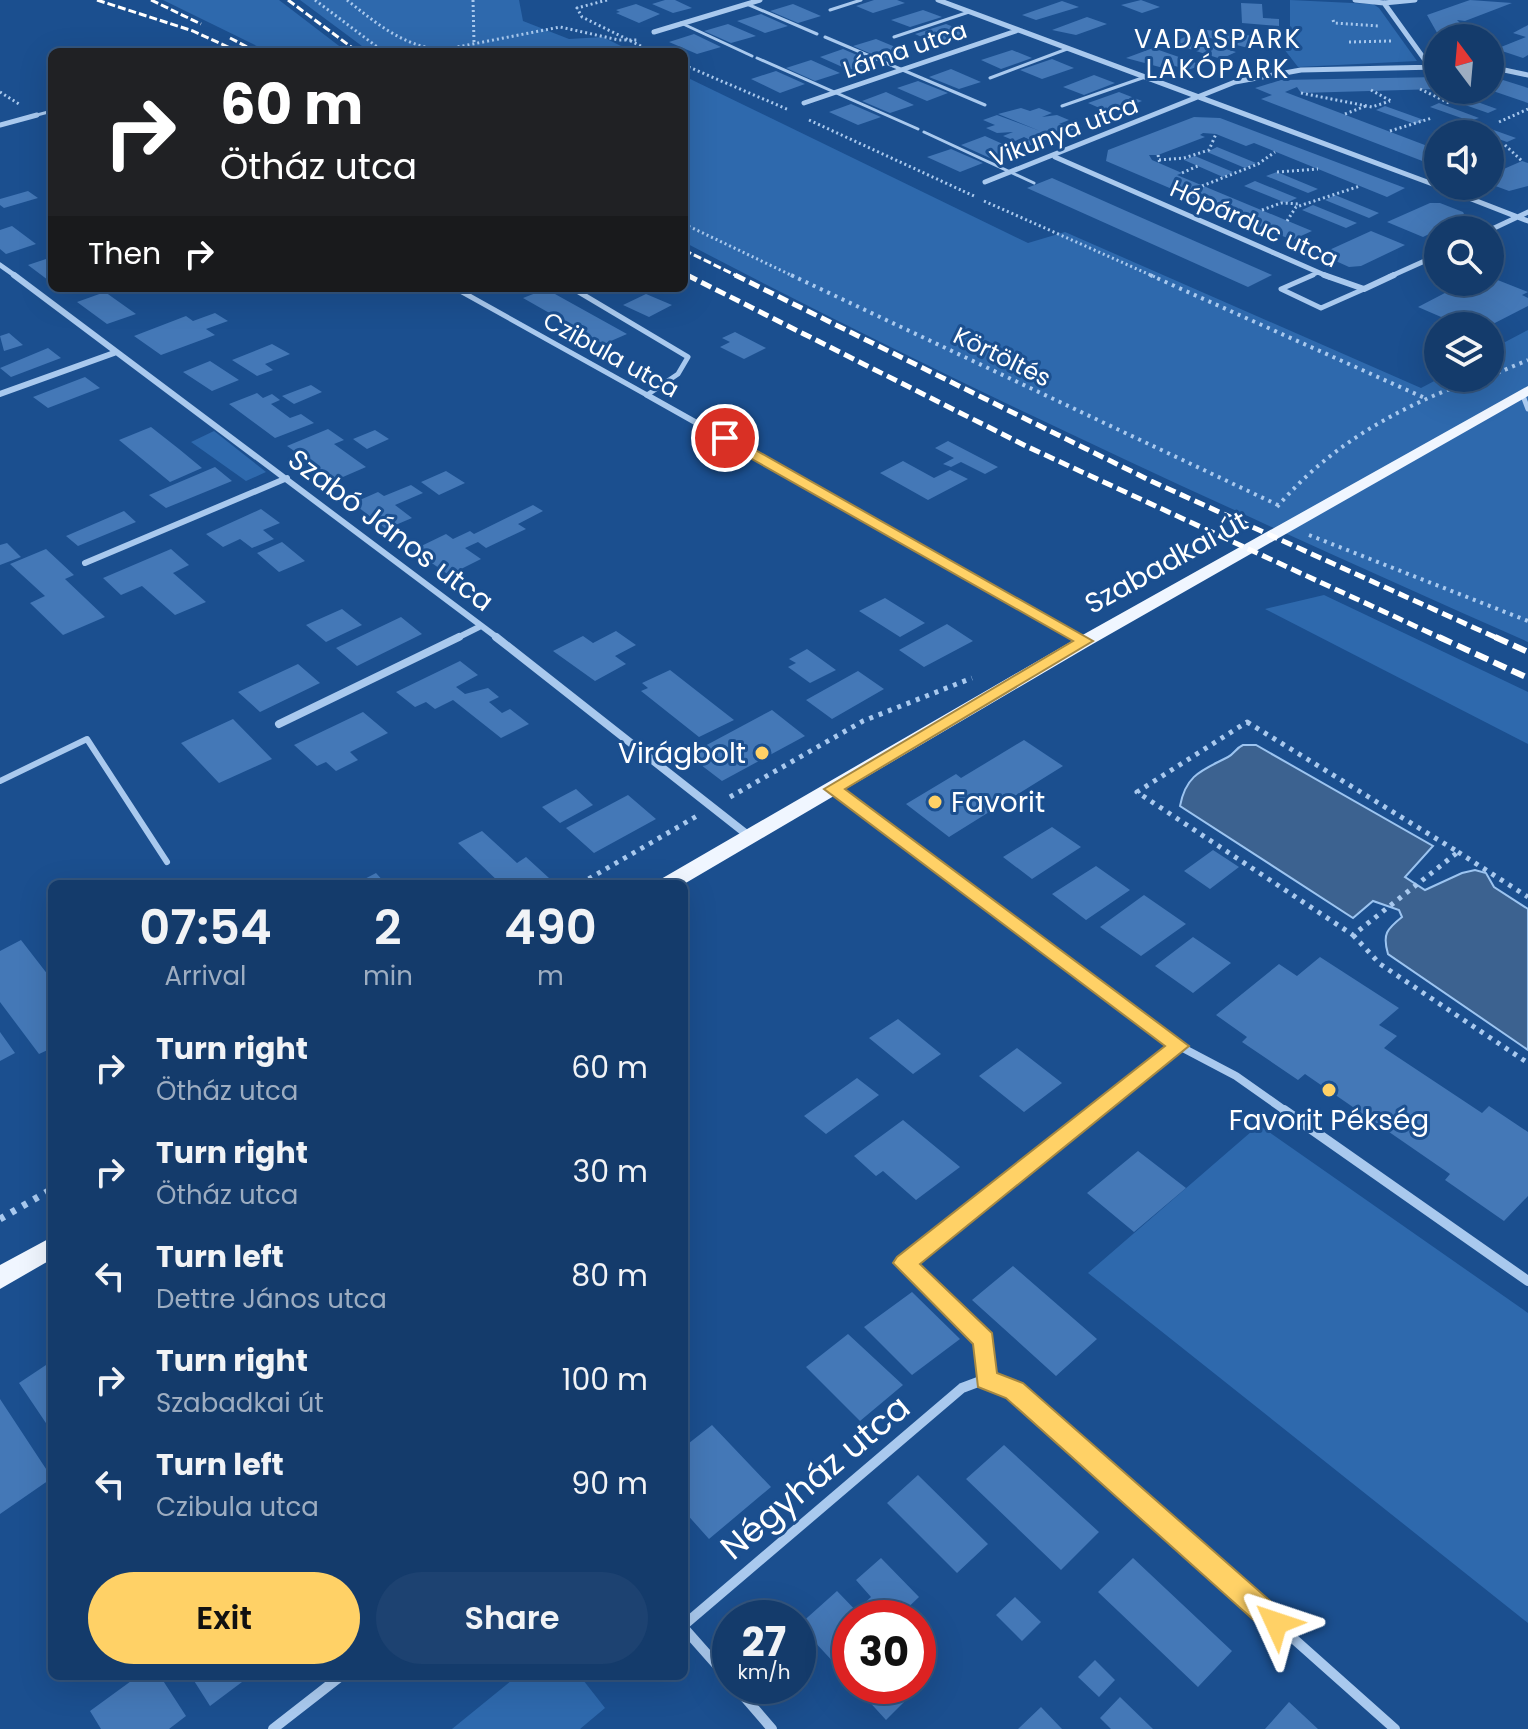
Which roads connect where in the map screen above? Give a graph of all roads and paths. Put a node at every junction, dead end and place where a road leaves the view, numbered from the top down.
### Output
1 (315, 0) edge
2 (347, 0) edge
3 (473, 0) edge
4 (607, 0) edge
5 (760, 0) edge
6 (861, 0) edge
7 (938, 0) edge
8 (1355, 0) edge
9 (1415, 0) edge
10 (1384, 3) junction
11 (747, 4) junction
12 (830, 10) dead end
13 (969, 12) junction
14 (1333, 20) dead end
15 (681, 23) junction
16 (1388, 27) dead end
17 (1016, 31) junction
18 (654, 32) joint
19 (817, 34) dead end
20 (825, 37) dead end
21 (894, 37) dead end
22 (629, 41) junction
23 (474, 43) junction
24 (379, 48) edge
25 (424, 48) edge
26 (453, 48) edge
27 (646, 48) edge
28 (1067, 49) junction
29 (1424, 59) edge
30 (688, 67) edge
31 (1424, 67) edge
32 (1504, 69) edge
33 (902, 70) junction
34 (1526, 73) edge
35 (1145, 77) junction
36 (990, 78) dead end
37 (1420, 89) dead end
38 (1371, 90) dead end
39 (1424, 91) edge
40 (835, 92) junction
41 (1301, 93) dead end
42 (1197, 94) junction
43 (781, 100) dead end
44 (773, 102) junction
45 (804, 103) dead end
46 (985, 105) dead end
47 (1366, 105) junction
48 (1062, 106) dead end
49 (1528, 109) edge
50 (48, 112) edge
51 (1345, 114) dead end
52 (37, 115) joint
53 (1432, 118) dead end
54 (1503, 120) edge
55 (0, 125) edge
56 (1390, 131) dead end
57 (1216, 134) dead end
58 (1505, 145) dead end
59 (1275, 152) dead end
60 (1055, 157) junction
61 (1159, 160) dead end
62 (1522, 161) dead end
63 (1198, 166) dead end
64 (1318, 169) dead end
65 (1277, 172) dead end
66 (1012, 173) junction
67 (1182, 173) dead end
68 (1424, 181) edge
69 (985, 182) joint
70 (1034, 183) dead end
71 (1202, 186) dead end
72 (1360, 186) dead end
73 (963, 191) junction
74 (1474, 200) edge
75 (1305, 203) junction
76 (1262, 210) dead end
77 (1528, 212) edge
78 (1518, 217) junction
79 (1287, 221) dead end
80 (1528, 221) edge
81 (1504, 224) edge
82 (688, 226) edge
83 (1424, 261) edge
84 (0, 265) edge
85 (1318, 273) junction
86 (1364, 289) junction
87 (462, 292) edge
88 (579, 292) edge
89 (114, 353) junction
90 (1528, 360) edge
91 (1504, 370) edge
92 (1445, 392) edge
93 (0, 394) edge
94 (647, 395) junction
95 (1526, 397) edge
96 (1428, 399) junction
97 (287, 478) junction
98 (1279, 505) junction
99 (1272, 512) dead end
100 (1298, 522) junction
101 (85, 563) dead end
102 (1528, 621) edge
103 (481, 626) junction
104 (1085, 641) junction
105 (984, 672) dead end
106 (279, 724) dead end
107 (0, 781) edge
108 (833, 789) junction
109 (714, 806) junction
110 (750, 837) junction
111 (1458, 852) junction
112 (167, 862) dead end
113 (587, 880) edge
114 (675, 880) edge
115 (1528, 897) edge
116 (1353, 935) junction
117 (1179, 1046) junction
118 (1528, 1063) edge
119 (48, 1191) edge
120 (0, 1219) edge
121 (48, 1249) edge
122 (0, 1278) edge
123 (1528, 1281) edge
124 (986, 1379) junction
125 (688, 1623) edge
126 (688, 1631) edge
127 (712, 1659) edge
128 (336, 1680) edge
129 (750, 1704) edge
130 (273, 1729) edge
131 (772, 1729) edge
132 (1395, 1729) edge

1 - 24 path
2 - 25 path
3 - 23 path
4 - 22 path
5 - 11 street
6 - 12 lane
7 - 13 street
8 - 10 street
9 - 10 street
10 - 29 street
11 - 15 street
11 - 19 lane
13 - 17 street
13 - 21 lane
14 - 16 path
15 - 18 street
15 - 40 lane
17 - 28 street
17 - 33 street, Láma utca
18 - 22 path
20 - 33 lane
22 - 23 path
22 - 27 path
23 - 26 path
28 - 35 street
28 - 36 lane
30 - 44 path
31 - 42 street, Vikunya utca
32 - 34 street
33 - 40 street, Láma utca
33 - 46 lane
35 - 42 street
35 - 48 lane
37 - 39 path
38 - 47 path
40 - 45 street, Láma utca
40 - 66 lane
41 - 47 path
42 - 60 street, Vikunya utca
42 - 68 street
43 - 44 path
44 - 73 path
47 - 51 path
49 - 54 path
50 - 52 lane
52 - 55 street
53 - 56 path
57 - 61 path
58 - 62 path
59 - 71 path
60 - 66 street, Vikunya utca
60 - 85 street, Hópárduc utca
63 - 67 path
64 - 65 path
66 - 69 street, Vikunya utca
66 - 70 lane
69 - 73 path
72 - 75 path
73 - 96 path
74 - 78 street
75 - 76 path
75 - 79 path
77 - 78 street
78 - 80 street
78 - 81 street
82 - 98 path, Körtöltés
83 - 86 street, Hópárduc utca
84 - 89 street, Szabó János utca
85 - 86 street, Hópárduc utca
85 - 86 lane
87 - 94 lane, Czibula utca
88 - 94 lane
89 - 93 street
89 - 97 street, Szabó János utca
90 - 91 path
92 - 96 path
94 - 104 street, Czibula utca
95 - 100 main road, Szabadkai út
96 - 98 path
97 - 101 street
97 - 103 street, Szabó János utca
98 - 99 path
98 - 100 path, Körtöltés
100 - 102 path, Körtöltés
100 - 104 main road, Szabadkai út
103 - 106 street
103 - 109 street, Szabó János utca
104 - 108 main road, Szabadkai út
105 - 109 path
107 - 112 lane
108 - 110 main road, Szabadkai út
108 - 117 street
109 - 110 street, Szabó János utca
109 - 113 path
110 - 114 main road, Szabadkai út
111 - 115 path
111 - 116 path
111 - 116 path
116 - 118 path
117 - 123 street
117 - 124 street
119 - 120 path
121 - 122 main road
124 - 125 street, Négyház utca
124 - 132 street
126 - 127 street
128 - 130 street
129 - 131 street

